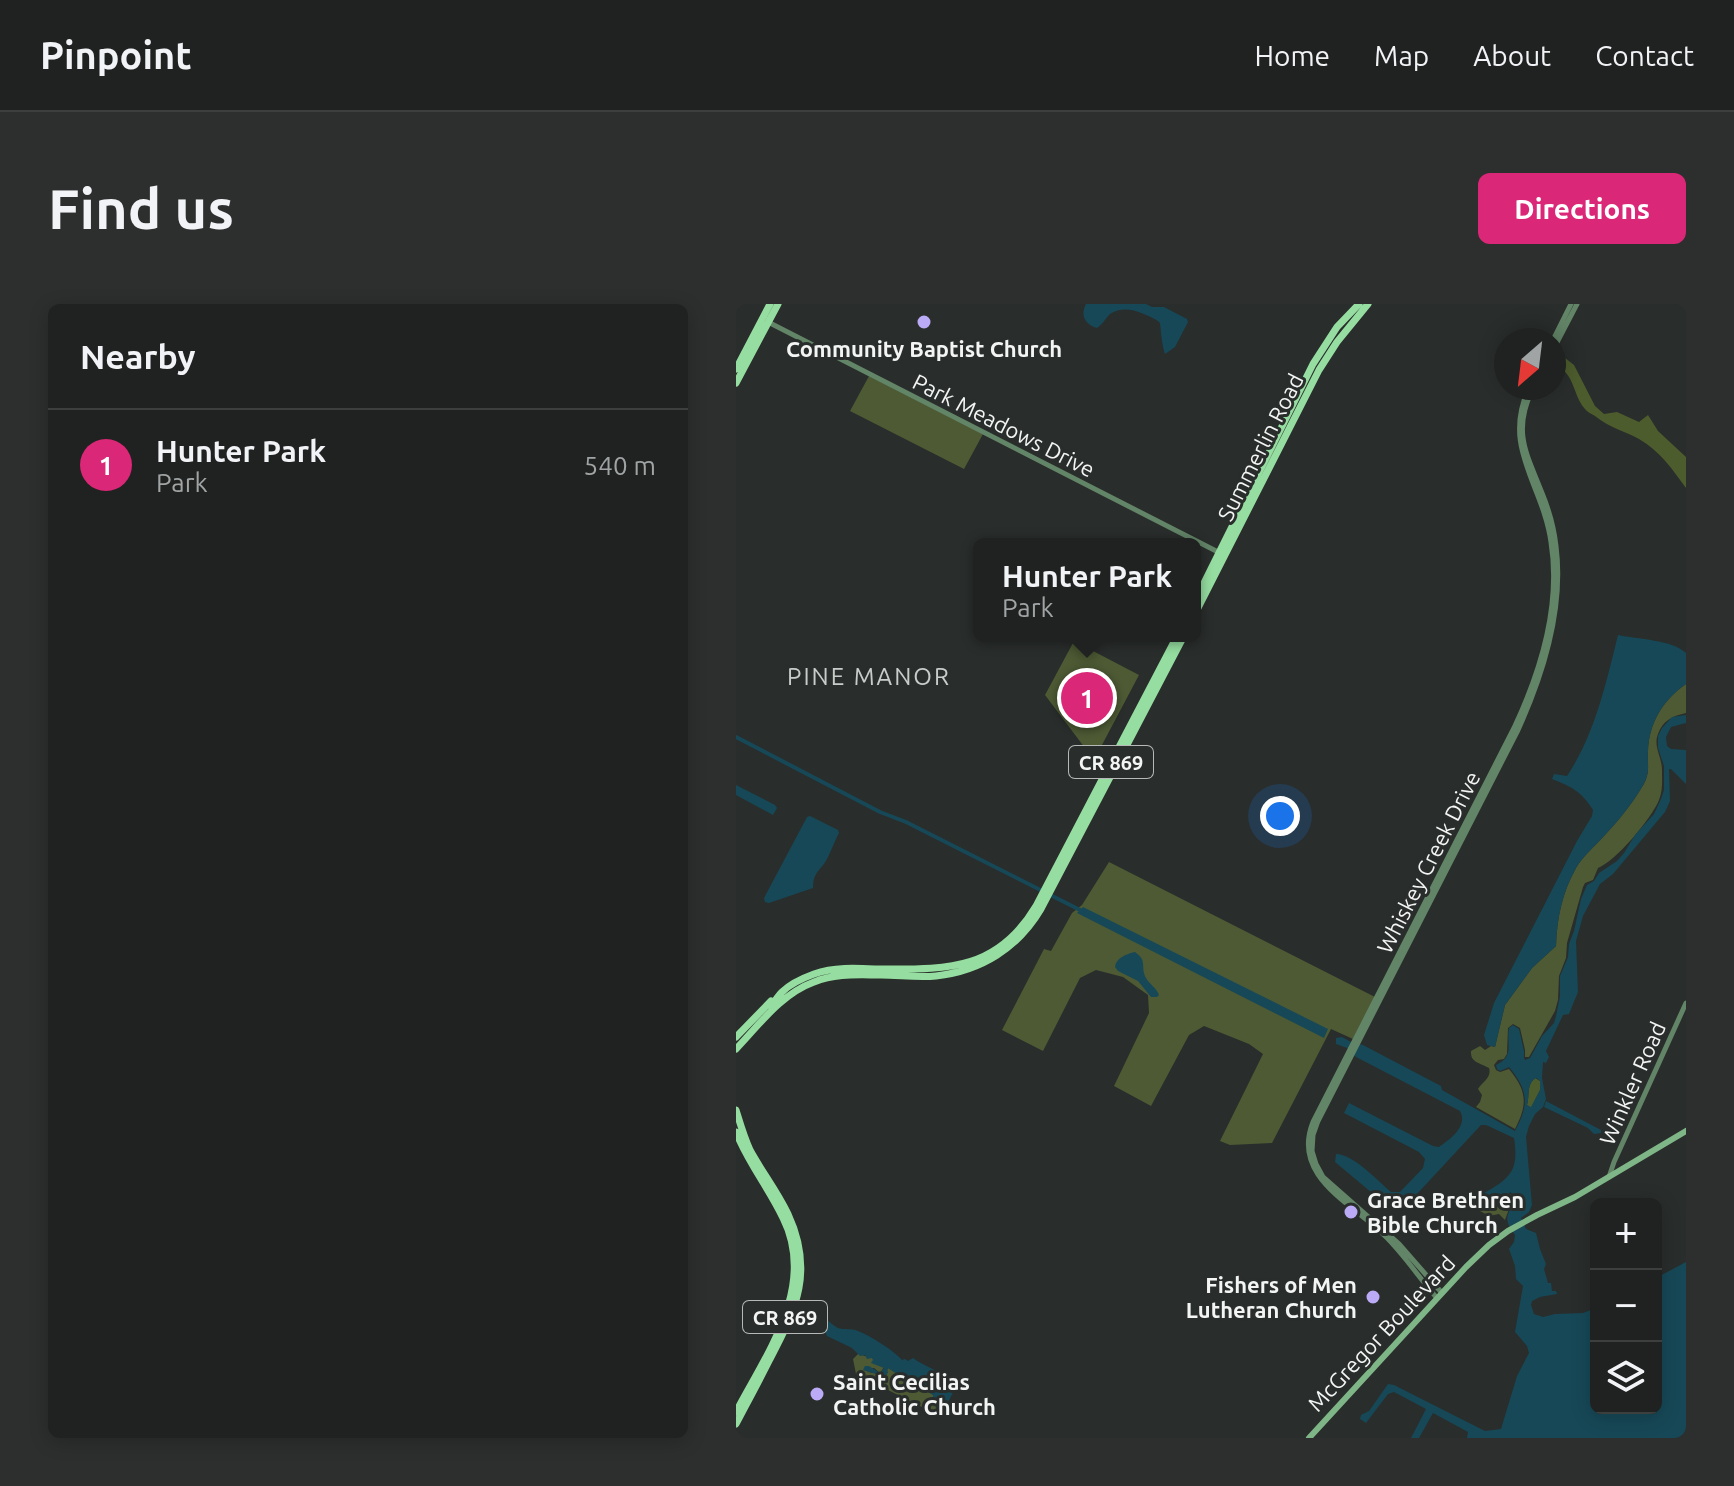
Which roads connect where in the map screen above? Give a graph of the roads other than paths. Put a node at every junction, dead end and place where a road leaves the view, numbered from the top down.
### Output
1 (770, 304) edge
2 (778, 304) edge
3 (1574, 304) edge
4 (1359, 306) edge
5 (768, 322) junction
6 (1337, 327) junction
7 (1560, 328) edge
8 (1563, 328) edge
9 (752, 339) junction
10 (748, 361) junction
11 (736, 369) edge
12 (736, 383) edge
13 (1526, 400) edge
14 (1189, 538) edge
15 (1201, 544) edge
16 (1222, 555) junction
17 (1201, 591) edge
18 (1201, 601) edge
19 (1174, 642) edge
20 (1181, 642) edge
21 (1048, 889) junction
22 (1043, 898) junction
23 (1686, 1003) edge
24 (736, 1040) edge
25 (736, 1049) edge
26 (736, 1110) edge
27 (736, 1130) edge
28 (1686, 1131) edge
29 (745, 1138) junction
30 (1609, 1178) junction
31 (1440, 1295) junction
32 (736, 1412) edge
33 (736, 1424) edge
34 (1309, 1438) edge

1 - 5 main road
1 - 9 main road
2 - 5 main road
3 - 7 street
3 - 8 street
4 - 6 main road, Summerlin Road
4 - 6 main road
4 - 16 main road, Summerlin Road
5 - 10 main road
5 - 14 street, Park Meadows Drive
6 - 16 main road, Summerlin Road
9 - 10 main road
9 - 11 main road
10 - 12 main road
13 - 31 street, Whiskey Creek Drive
15 - 16 street, Park Meadows Drive
16 - 17 main road, Summerlin Road
16 - 18 main road, Summerlin Road
19 - 21 main road, CR 869
20 - 21 main road, CR 869
21 - 22 main road, CR 869
22 - 24 main road, CR 869
22 - 25 main road, CR 869
23 - 30 street, Winkler Road
26 - 29 main road, CR 869
27 - 29 main road
27 - 32 main road, CR 869
28 - 30 main road, McGregor Boulevard
29 - 33 main road, CR 869
30 - 31 main road, McGregor Boulevard
31 - 34 main road, McGregor Boulevard

